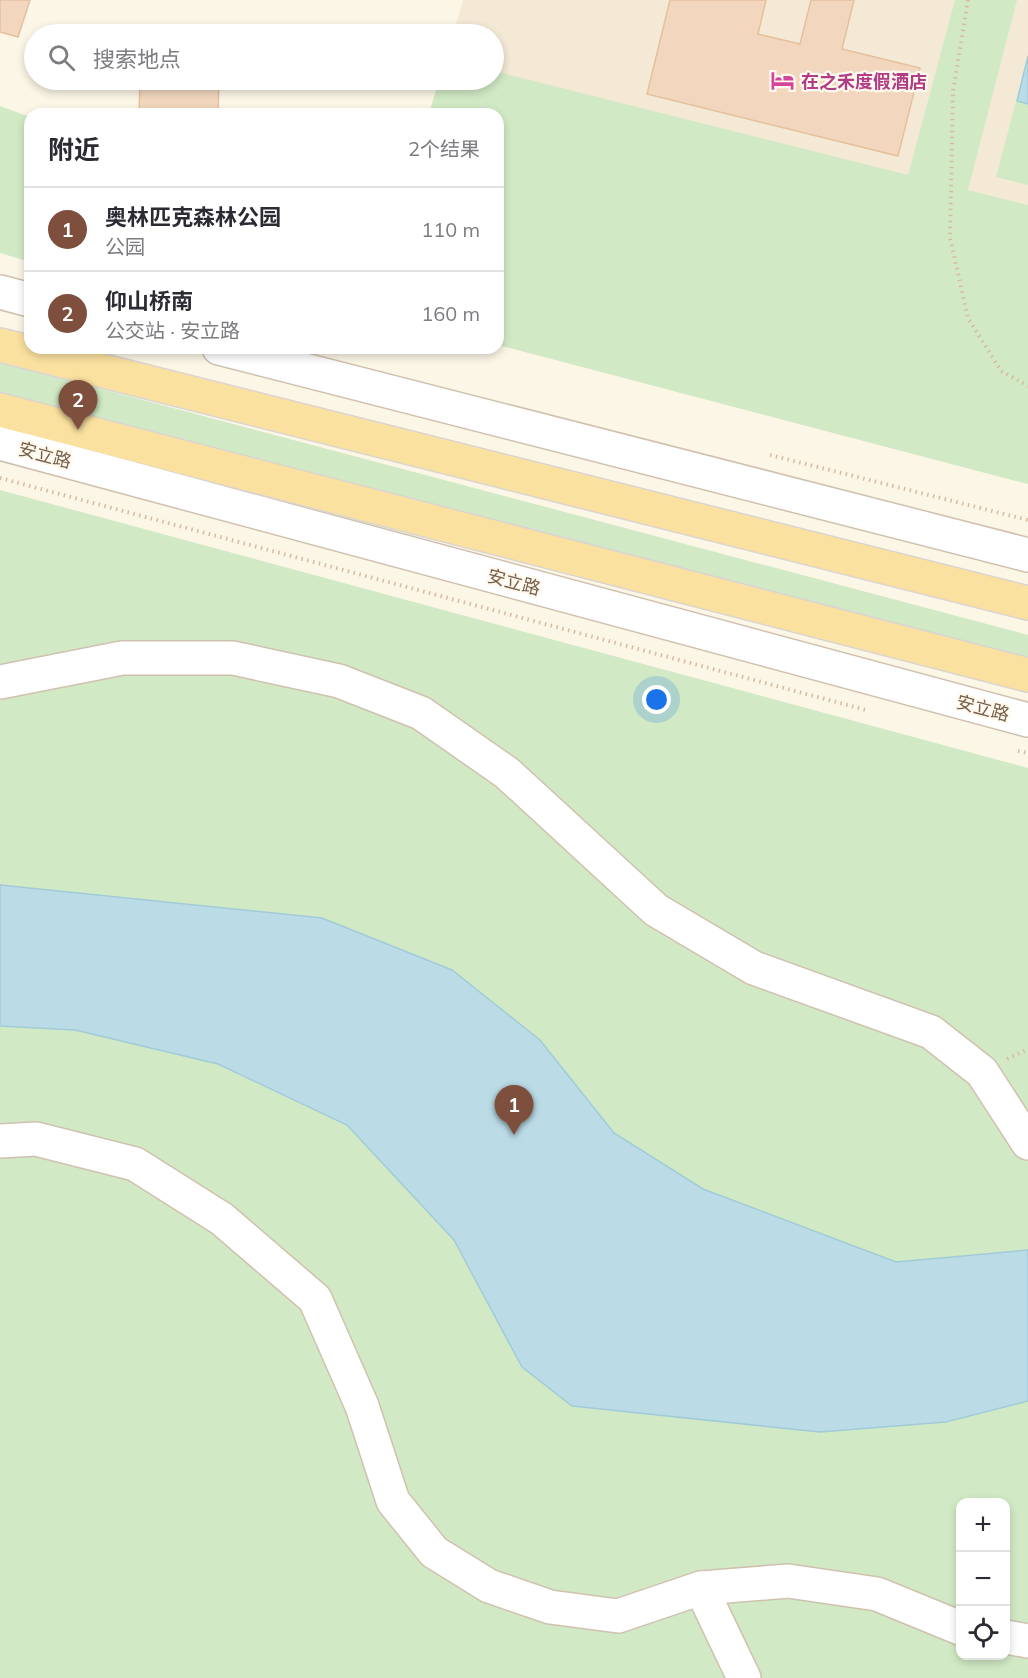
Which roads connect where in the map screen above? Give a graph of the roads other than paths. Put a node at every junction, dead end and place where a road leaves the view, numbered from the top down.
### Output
1 (0, 292) edge
2 (24, 298) edge
3 (0, 345) edge
4 (24, 351) edge
5 (36, 354) edge
6 (242, 354) edge
7 (0, 410) edge
8 (0, 443) edge
9 (1028, 555) edge
10 (1028, 603) edge
11 (1028, 675) edge
12 (0, 682) edge
13 (1028, 720) edge
14 (1026, 1138) edge
15 (0, 1141) edge
16 (701, 1588) junction
17 (956, 1626) edge
18 (1010, 1637) edge
19 (1028, 1641) edge
20 (744, 1678) edge

1 - 2 street
3 - 4 main road
5 - 10 main road
6 - 9 street
7 - 11 main road, 安立路
8 - 13 street, 安立路
12 - 14 street
15 - 16 street
16 - 17 street
16 - 20 street
18 - 19 street

